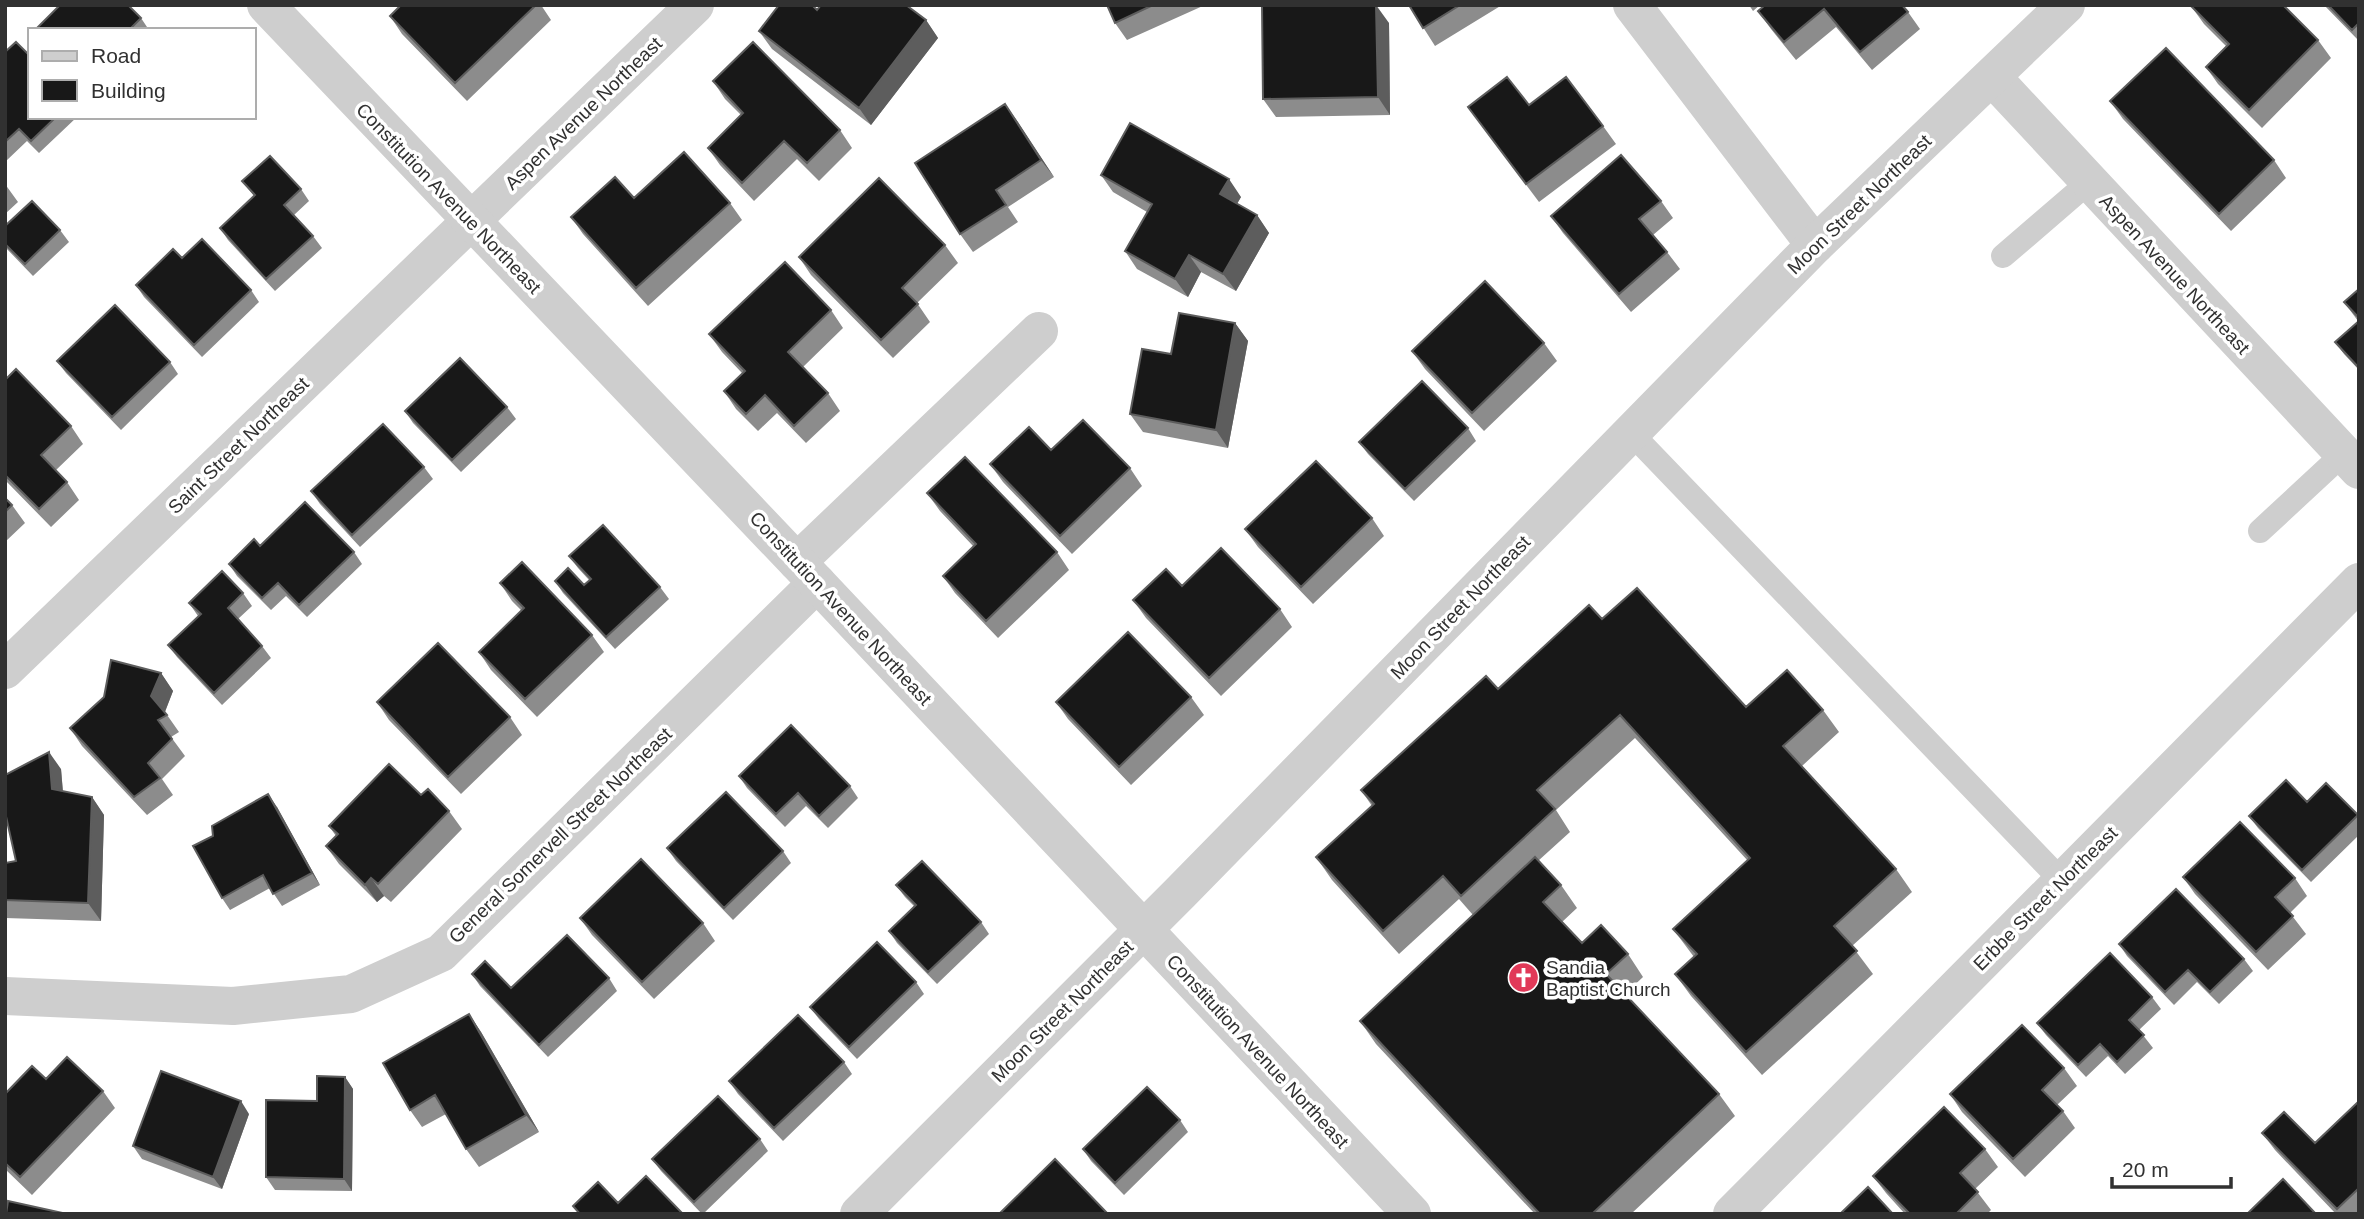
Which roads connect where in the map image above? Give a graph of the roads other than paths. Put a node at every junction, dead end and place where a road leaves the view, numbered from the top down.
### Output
1 (266, 5) edge
2 (695, 5) edge
3 (1632, 5) edge
4 (2066, 5) edge
5 (1992, 77) junction
6 (2089, 182) junction
7 (471, 221) junction
8 (1815, 244) junction
9 (2003, 256) dead end
10 (1039, 331) dead end
11 (1631, 433) junction
12 (2351, 462) edge
13 (2260, 531) dead end
14 (807, 572) junction
15 (2359, 582) edge
16 (5, 670) edge
17 (2062, 881) junction
18 (1143, 929) junction
19 (5, 996) edge
20 (859, 1214) edge
21 (1412, 1214) edge
22 (1732, 1214) edge

1 - 7 street, Constitution Avenue Northeast
2 - 7 street, Aspen Avenue Northeast
3 - 8 street
4 - 5 street, Moon Street Northeast
5 - 6 street, Aspen Avenue Northeast
5 - 8 street, Moon Street Northeast
6 - 9 lane
6 - 12 street, Aspen Avenue Northeast
7 - 14 street, Constitution Avenue Northeast
7 - 16 street, Saint Street Northeast
8 - 11 street, Moon Street Northeast
10 - 14 street, General Somervell Street Northeast
11 - 17 lane
11 - 18 street, Moon Street Northeast
12 - 13 lane
14 - 18 street, Constitution Avenue Northeast
14 - 19 street, General Somervell Street Northeast
15 - 17 street, Erbbe Street Northeast
17 - 22 street, Erbbe Street Northeast
18 - 20 street, Moon Street Northeast
18 - 21 street, Constitution Avenue Northeast

